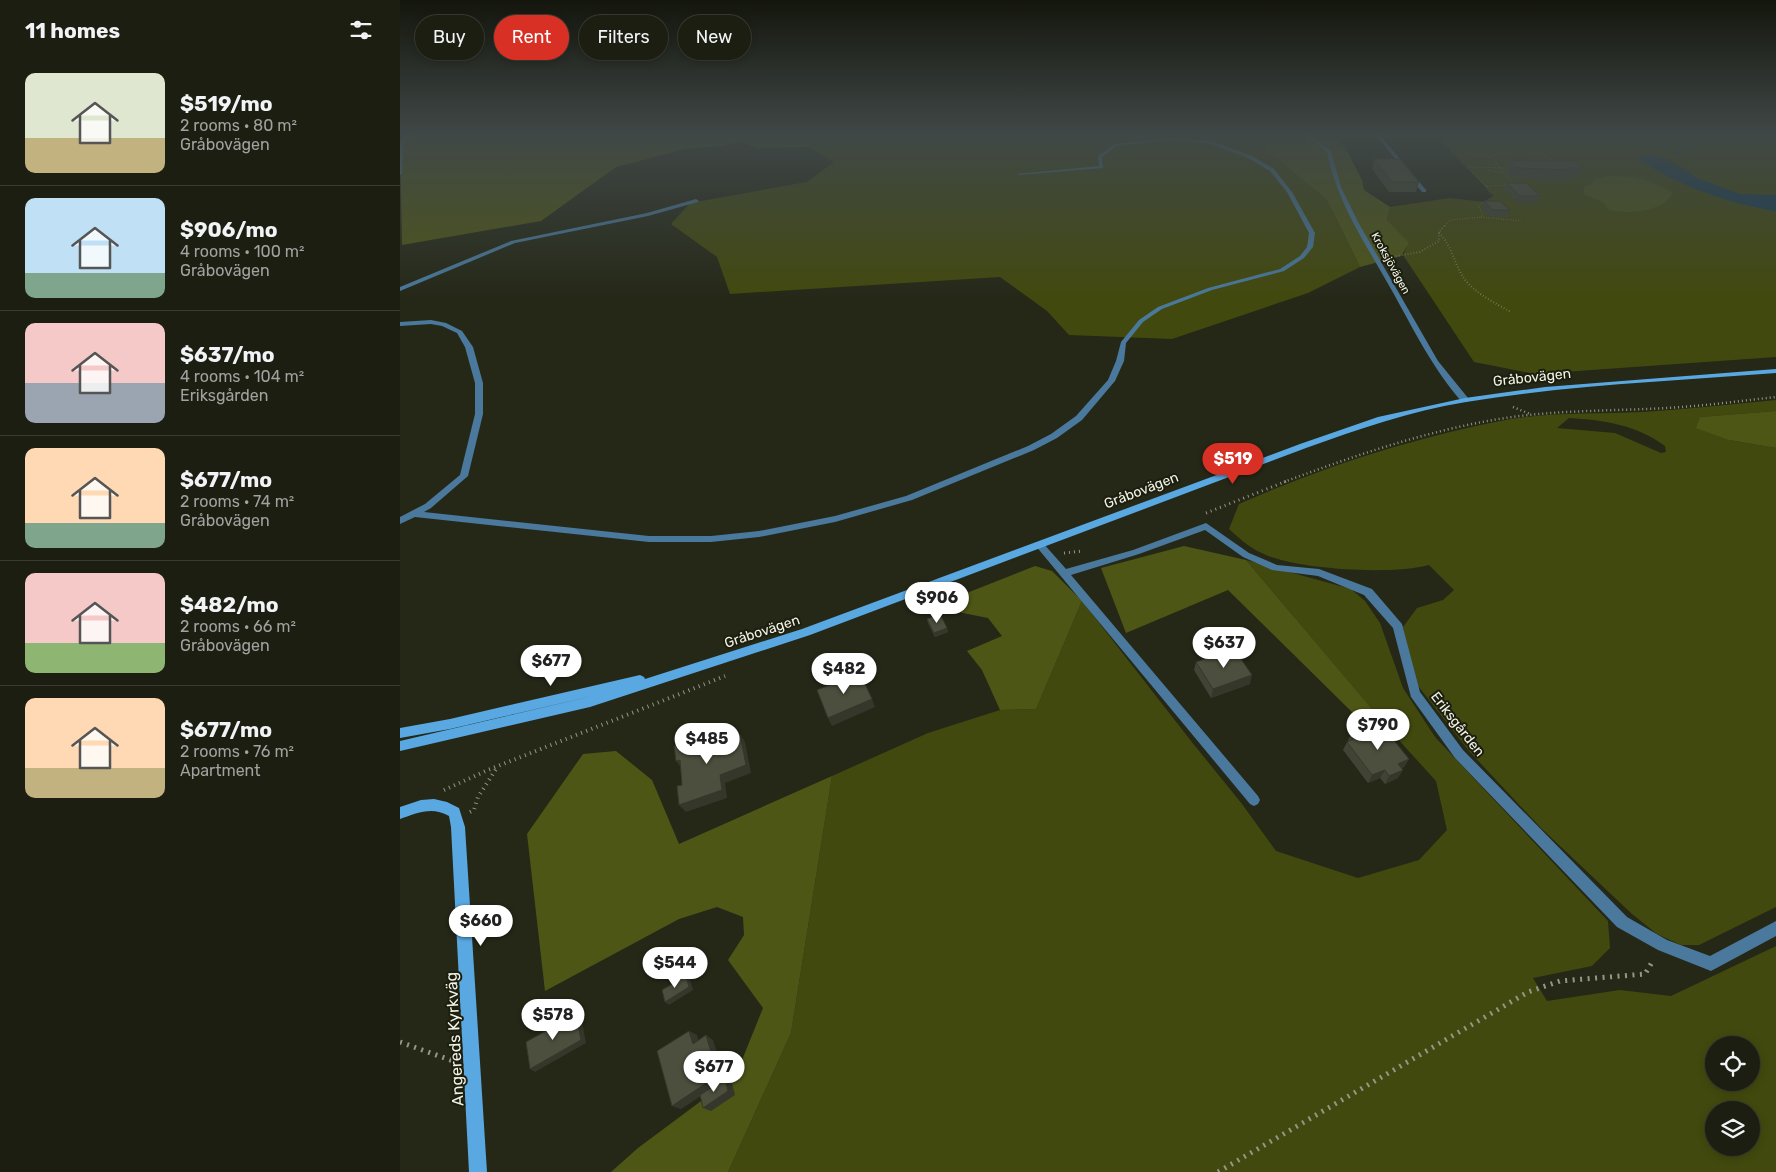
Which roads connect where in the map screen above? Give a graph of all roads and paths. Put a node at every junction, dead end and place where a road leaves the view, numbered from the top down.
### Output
1 (1286, 190) edge
2 (1339, 190) edge
3 (1487, 190) edge
4 (696, 201) dead end
5 (1481, 217) junction
6 (1521, 221) dead end
7 (1439, 232) junction
8 (1377, 259) junction
9 (400, 289) edge
10 (1512, 312) dead end
11 (400, 324) edge
12 (1775, 372) edge
13 (1466, 400) junction
14 (415, 514) junction
15 (400, 521) edge
16 (1040, 544) junction
17 (1066, 573) junction
18 (707, 664) junction
19 (400, 733) edge
20 (400, 746) edge
21 (498, 766) dead end
22 (1254, 800) dead end
23 (400, 813) edge
24 (456, 819) junction
25 (1776, 928) edge
26 (1663, 945) junction
27 (400, 1042) edge
28 (452, 1061) dead end
29 (478, 1172) edge
30 (1218, 1172) edge

1 - 14 street
2 - 8 street, Kroksjövägen
3 - 5 path
4 - 9 street
5 - 6 path
5 - 7 path
7 - 8 path
7 - 10 path
8 - 13 street, Kroksjövägen
11 - 14 street
12 - 13 main road, Gråbovägen
13 - 16 main road, Gråbovägen
14 - 15 street
16 - 17 street
16 - 18 main road, Gråbovägen
17 - 22 street
17 - 26 street, Eriksgården
18 - 19 main road, Gråbovägen
18 - 20 main road, Gråbovägen
21 - 24 path
23 - 24 main road
24 - 29 main road, Angereds Kyrkväg
25 - 26 street, Eriksgården
26 - 30 path
27 - 28 path

